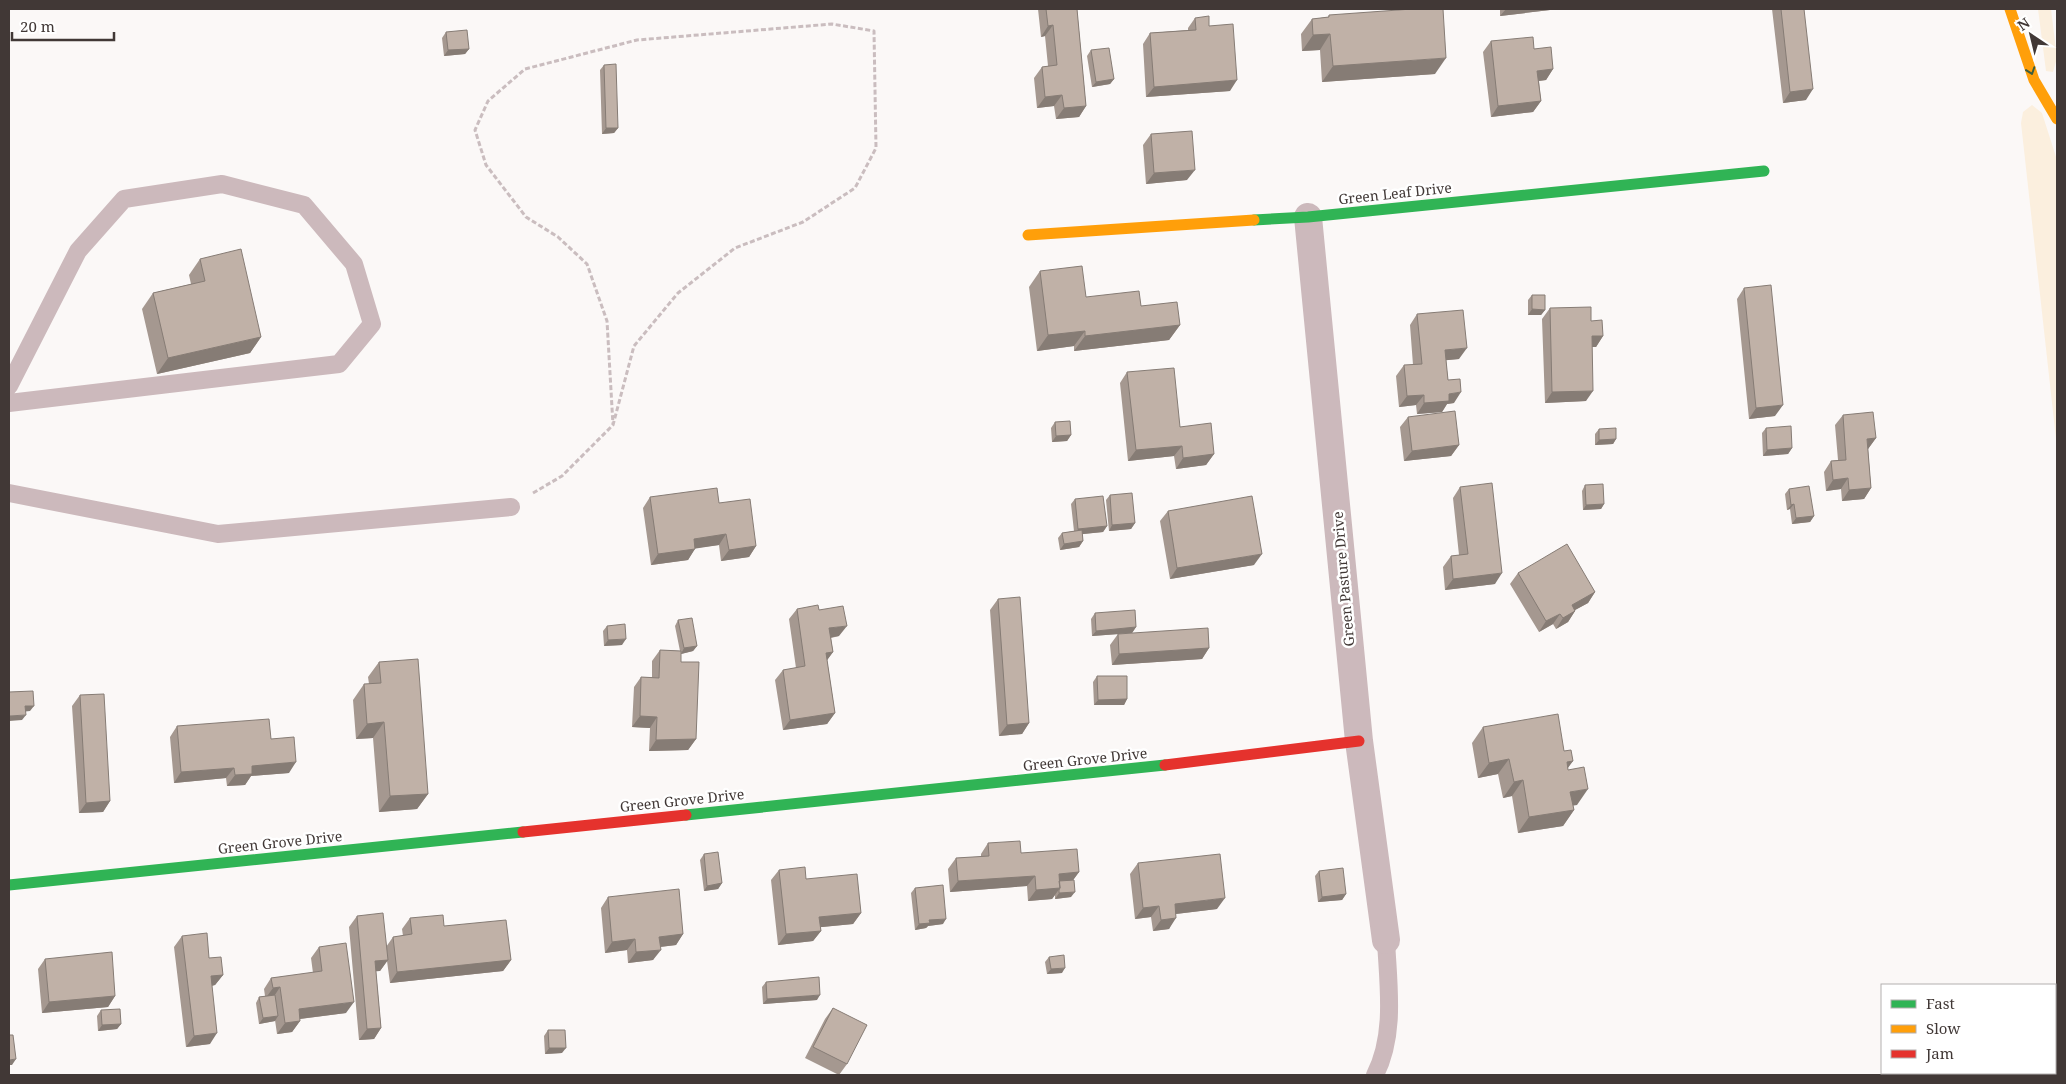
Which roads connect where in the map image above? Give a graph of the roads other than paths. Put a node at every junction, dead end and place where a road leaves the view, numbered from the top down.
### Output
1 (2010, 9) edge
2 (2057, 119) edge
3 (1764, 171) dead end
4 (1308, 217) junction
5 (1028, 235) dead end
6 (9, 386) edge
7 (9, 403) edge
8 (9, 493) edge
9 (511, 507) road end
10 (1359, 742) junction
11 (9, 885) edge
12 (1386, 940) joint
13 (1375, 1075) edge

1 -> 2 street
3 - 4 street, Green Leaf Drive
4 - 5 street, Green Leaf Drive
4 - 10 street, Green Pasture Drive
6 - 7 lane
8 - 9 lane
10 - 11 street, Green Grove Drive
10 - 12 street, Green Pasture Drive
12 - 13 lane

